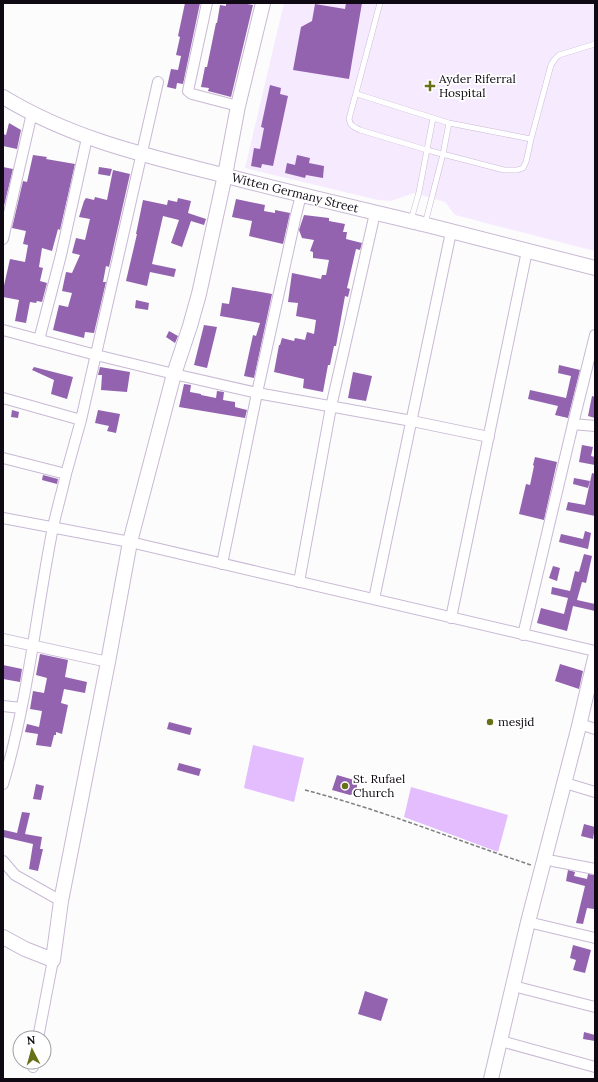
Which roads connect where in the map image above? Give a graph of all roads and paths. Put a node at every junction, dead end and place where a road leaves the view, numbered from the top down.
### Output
1 (207, 3) edge
2 (263, 3) edge
3 (380, 3) edge
4 (595, 44) edge
5 (158, 82) dead end
6 (357, 94) junction
7 (3, 97) edge
8 (238, 106) junction
9 (32, 113) junction
10 (433, 118) junction
11 (449, 123) junction
12 (87, 138) junction
13 (532, 140) junction
14 (427, 150) junction
15 (443, 154) junction
16 (142, 155) junction
17 (225, 176) junction
18 (301, 196) junction
19 (375, 213) junction
20 (410, 222) junction
21 (425, 225) junction
22 (451, 232) junction
23 (3, 239) edge
24 (527, 251) junction
25 (595, 268) edge
26 (3, 330) edge
27 (595, 335) edge
28 (39, 340) junction
29 (96, 355) junction
30 (174, 374) junction
31 (257, 393) junction
32 (3, 398) edge
33 (331, 407) junction
34 (81, 420) junction
35 (412, 421) junction
36 (573, 424) junction
37 (595, 426) edge
38 (489, 437) junction
39 (3, 458) edge
40 (66, 474) junction
41 (3, 518) edge
42 (53, 527) junction
43 (130, 542) junction
44 (222, 564) junction
45 (299, 582) junction
46 (374, 599) junction
47 (451, 618) junction
48 (523, 635) junction
49 (3, 639) edge
50 (33, 646) junction
51 (595, 651) edge
52 (595, 658) edge
53 (108, 662) junction
54 (595, 693) edge
55 (3, 706) edge
56 (21, 708) junction
57 (587, 726) edge
58 (3, 784) edge
59 (568, 784) junction
60 (306, 790) dead end
61 (595, 792) edge
62 (3, 861) edge
63 (548, 865) junction
64 (595, 869) edge
65 (61, 901) junction
66 (533, 923) junction
67 (3, 937) edge
68 (595, 938) edge
69 (53, 960) junction
70 (521, 988) junction
71 (595, 1007) edge
72 (40, 1030) edge
73 (504, 1042) junction
74 (595, 1067) edge
75 (491, 1079) edge
76 (500, 1079) edge

1 - 8 street
2 - 8 street
3 - 6 lane
4 - 13 lane
5 - 16 street
6 - 10 lane
6 - 14 lane
7 - 9 street, Witten Germany Street
8 - 17 street
9 - 12 street, Witten Germany Street
9 - 23 street
10 - 11 lane
10 - 14 lane
11 - 13 lane
11 - 15 lane
12 - 16 street, Witten Germany Street
12 - 28 street
13 - 15 lane
14 - 15 lane
14 - 20 lane
15 - 21 lane
16 - 17 street, Witten Germany Street
16 - 29 street
17 - 18 street, Witten Germany Street
17 - 30 street
18 - 19 street, Witten Germany Street
18 - 31 street
19 - 20 street, Witten Germany Street
19 - 33 street
20 - 21 street, Witten Germany Street
21 - 22 street, Witten Germany Street
22 - 24 street, Witten Germany Street
22 - 35 street
24 - 25 street, Witten Germany Street
24 - 38 street
26 - 28 street
27 - 36 street
28 - 29 street
29 - 30 street
29 - 34 street
30 - 31 street
30 - 43 street
31 - 33 street
31 - 44 street
32 - 34 street
33 - 35 street
33 - 45 street
34 - 40 street
35 - 38 street
35 - 46 street
36 - 37 street
36 - 48 street
38 - 47 street
39 - 40 street
40 - 42 street
41 - 42 street
42 - 43 street
42 - 50 street
43 - 44 street
43 - 53 street
44 - 45 street
45 - 46 street
46 - 47 street
47 - 48 street
48 - 51 street
49 - 50 street
50 - 53 street
50 - 56 street
52 - 57 street
53 - 65 street
54 - 57 street
55 - 56 street
56 - 58 street
57 - 59 street
59 - 61 street
59 - 63 street
60 - 63 path
62 - 65 street
63 - 64 street
63 - 66 street
65 - 69 street
66 - 68 street
66 - 70 street
66 - 73 street
67 - 69 street
69 - 72 street
70 - 71 street
70 - 73 street
73 - 74 street
73 - 75 street
73 - 76 street

